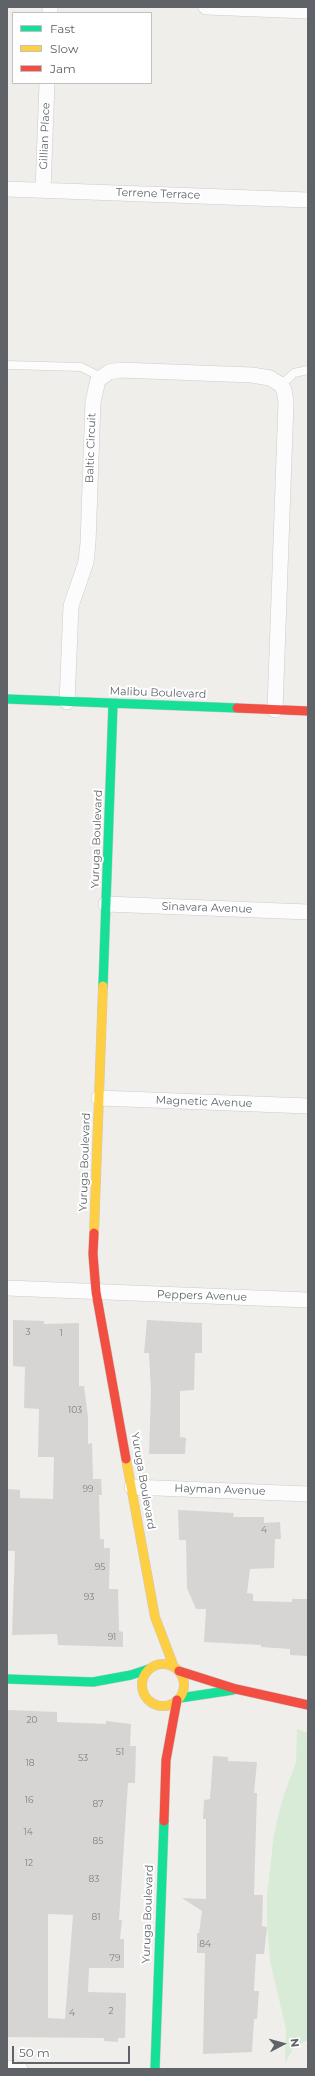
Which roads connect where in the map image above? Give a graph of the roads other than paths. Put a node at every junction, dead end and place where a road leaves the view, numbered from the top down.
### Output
1 (206, 7) edge
2 (299, 9) edge
3 (47, 84) edge
4 (7, 189) edge
5 (43, 190) junction
6 (308, 200) edge
7 (7, 364) edge
8 (308, 370) edge
9 (101, 377) junction
10 (281, 385) junction
11 (7, 700) edge
12 (67, 702) junction
13 (113, 704) junction
14 (275, 710) junction
15 (308, 711) edge
16 (106, 904) junction
17 (308, 912) edge
18 (99, 1098) junction
19 (308, 1106) edge
20 (7, 1288) edge
21 (96, 1292) junction
22 (308, 1300) edge
23 (132, 1487) junction
24 (308, 1494) edge
25 (155, 1617) junction
26 (154, 1638) dead end
27 (152, 1656) dead end
28 (150, 1669) junction
29 (176, 1669) junction
30 (7, 1679) edge
31 (93, 1682) junction
32 (113, 1687) dead end
33 (236, 1690) junction
34 (136, 1694) dead end
35 (178, 1699) junction
36 (150, 1700) junction
37 (308, 1705) edge
38 (156, 1715) dead end
39 (161, 1731) dead end
40 (166, 1760) junction
41 (7, 2068) edge
42 (20, 2069) edge
43 (154, 2069) edge

1 - 2 street
3 - 5 street, Gillian Place
4 - 5 street, Terrene Terrace
5 - 6 street, Terrene Terrace
7 - 9 lane
8 - 10 lane
9 - 10 street
9 - 12 street, Baltic Circuit
10 - 14 street
11 - 12 street, Malibu Boulevard
12 - 13 street, Malibu Boulevard
13 - 14 street, Malibu Boulevard
13 - 16 street, Yuruga Boulevard
14 - 15 street, Malibu Boulevard
16 - 17 street, Sinavara Avenue
16 - 18 street, Yuruga Boulevard
18 - 19 street, Magnetic Avenue
18 - 21 street, Yuruga Boulevard
20 - 21 street, Peppers Avenue
21 - 22 street, Peppers Avenue
21 - 23 street, Yuruga Boulevard
23 - 24 street, Hayman Avenue
23 - 25 street, Yuruga Boulevard
25 - 26 street, Yuruga Boulevard
25 - 29 street, Yuruga Boulevard
27 - 28 street
28 - 29 street
28 - 31 street
28 - 36 street
29 - 33 street
29 - 35 street
30 - 31 street
31 - 32 street
33 - 35 street
33 - 37 street
34 - 36 street
35 - 36 street
35 - 40 street, Yuruga Boulevard
36 - 38 street
39 - 40 street, Yuruga Boulevard
40 - 43 street, Yuruga Boulevard
41 - 42 street

